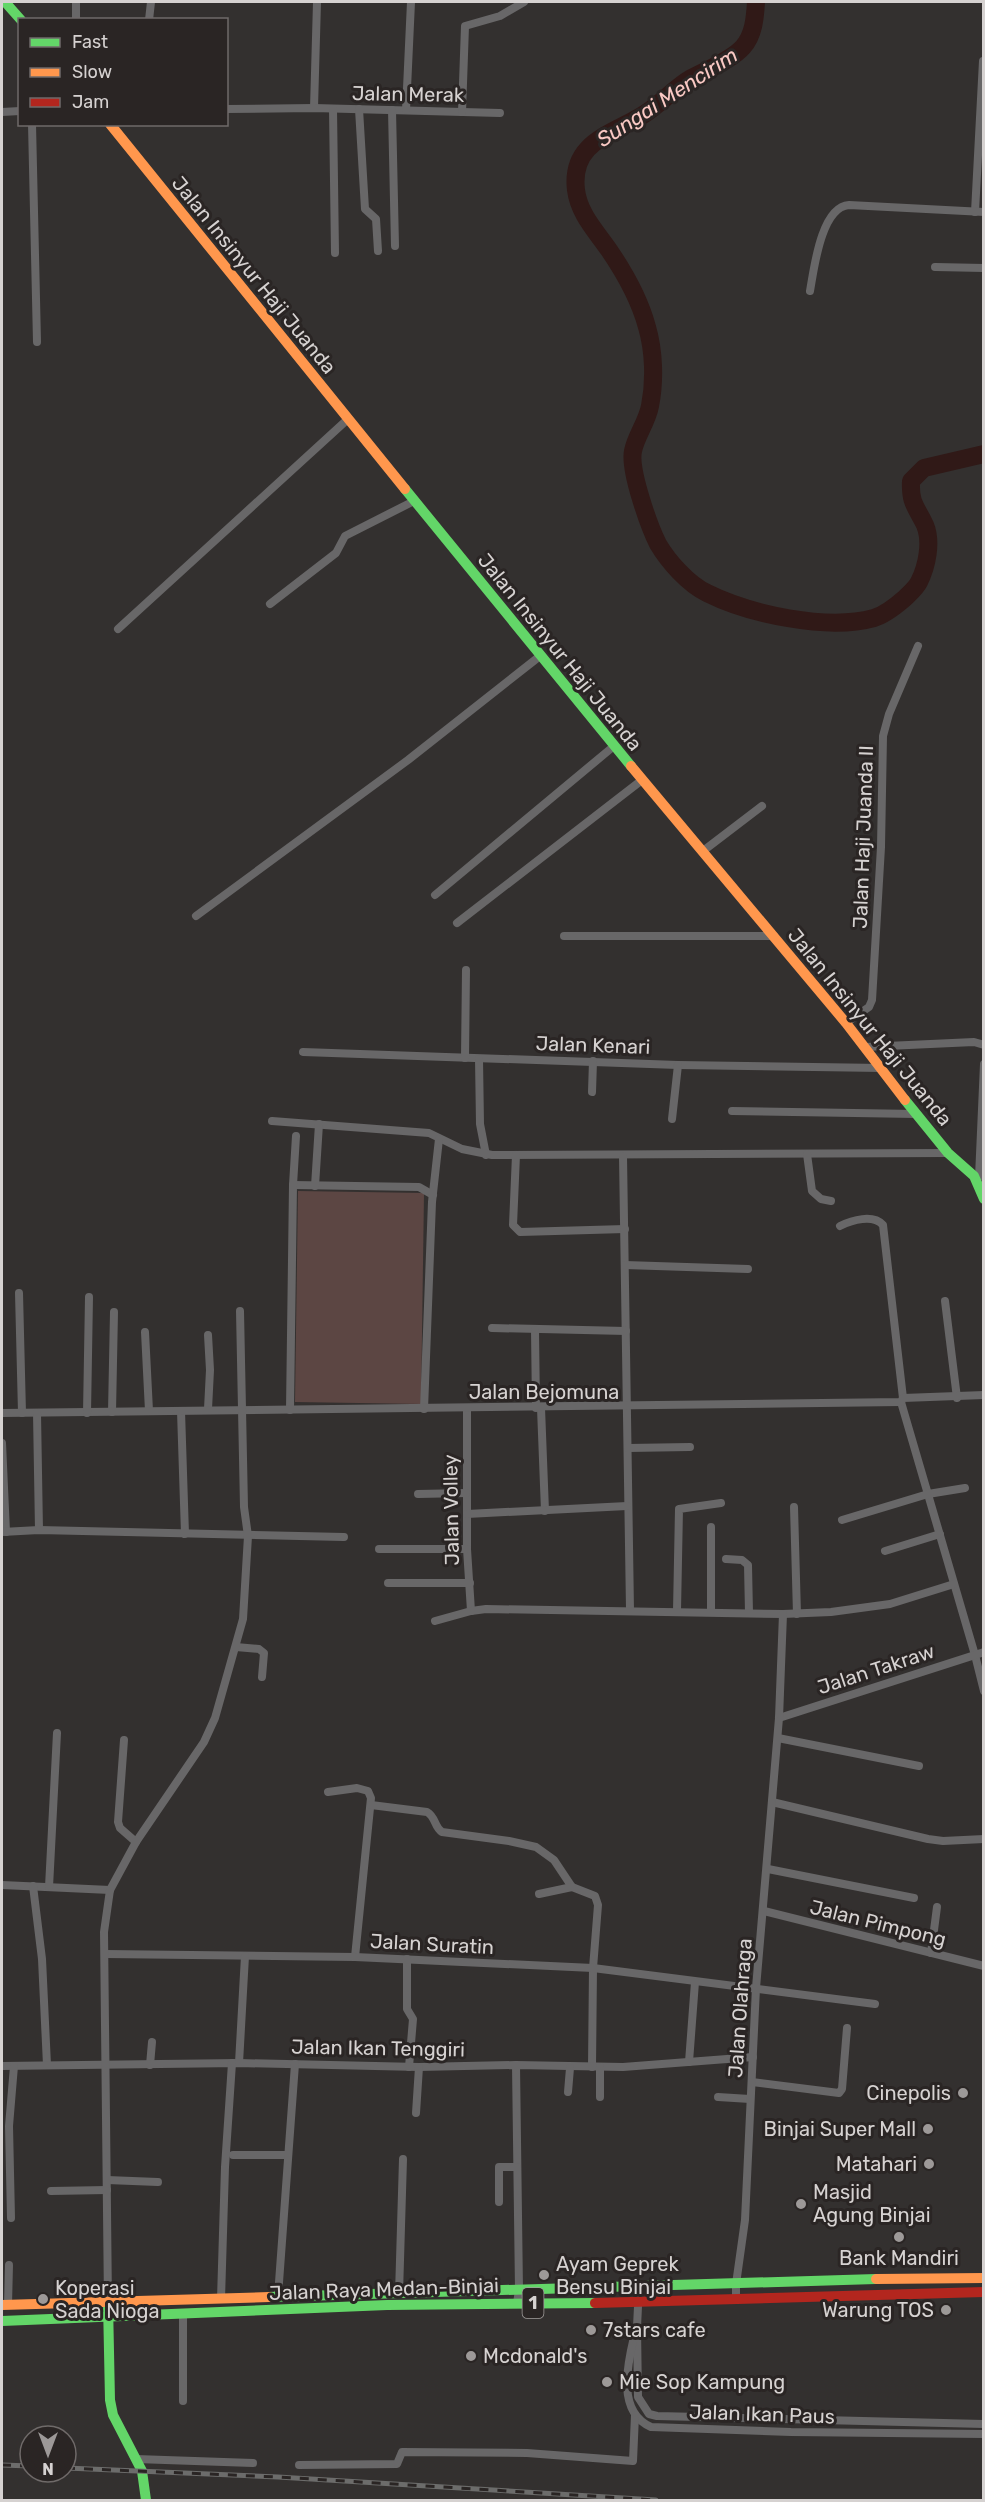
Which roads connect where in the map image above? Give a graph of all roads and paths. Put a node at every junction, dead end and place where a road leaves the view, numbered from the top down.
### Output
1 (5, 2) edge
2 (76, 2) edge
3 (151, 2) edge
4 (317, 2) edge
5 (411, 2) edge
6 (524, 2) edge
7 (19, 18) edge
8 (76, 18) edge
9 (149, 18) edge
10 (983, 61) edge
11 (314, 108) junction
12 (228, 109) edge
13 (333, 109) junction
14 (359, 109) junction
15 (392, 110) junction
16 (406, 110) junction
17 (18, 111) edge
18 (2, 112) edge
19 (462, 112) junction
20 (500, 112) dead end
21 (32, 126) edge
22 (112, 126) edge
23 (980, 212) edge
24 (395, 246) dead end
25 (378, 251) dead end
26 (335, 253) dead end
27 (935, 267) dead end
28 (984, 267) edge
29 (810, 291) dead end
30 (37, 342) dead end
31 (348, 420) junction
32 (414, 501) junction
33 (270, 604) dead end
34 (118, 629) dead end
35 (918, 646) dead end
36 (540, 656) junction
37 (614, 746) junction
38 (642, 780) junction
39 (762, 806) dead end
40 (703, 851) junction
41 (435, 895) dead end
42 (196, 916) dead end
43 (457, 923) dead end
44 (564, 936) dead end
45 (774, 936) junction
46 (466, 970) dead end
47 (846, 1023) junction
48 (984, 1045) edge
49 (865, 1047) junction
50 (303, 1052) dead end
51 (465, 1058) junction
52 (479, 1059) junction
53 (593, 1061) junction
54 (984, 1064) edge
55 (678, 1065) junction
56 (882, 1068) junction
57 (983, 1073) edge
58 (592, 1092) dead end
59 (732, 1111) dead end
60 (916, 1114) junction
61 (672, 1119) dead end
62 (272, 1120) dead end
63 (318, 1124) junction
64 (296, 1136) dead end
65 (440, 1139) junction
66 (948, 1153) junction
67 (807, 1154) junction
68 (486, 1155) junction
69 (516, 1155) junction
70 (623, 1156) junction
71 (979, 1177) edge
72 (293, 1185) junction
73 (315, 1186) junction
74 (433, 1195) junction
75 (984, 1199) edge
76 (831, 1201) dead end
77 (840, 1226) dead end
78 (626, 1229) junction
79 (625, 1265) junction
80 (748, 1269) dead end
81 (20, 1293) dead end
82 (88, 1297) dead end
83 (945, 1300) dead end
84 (240, 1311) dead end
85 (114, 1312) dead end
86 (492, 1328) dead end
87 (535, 1330) junction
88 (626, 1331) junction
89 (145, 1332) dead end
90 (208, 1335) dead end
91 (984, 1395) edge
92 (957, 1398) junction
93 (902, 1400) junction
94 (628, 1407) junction
95 (424, 1408) junction
96 (467, 1408) junction
97 (538, 1408) junction
98 (208, 1409) junction
99 (241, 1410) junction
100 (290, 1410) junction
101 (149, 1411) junction
102 (182, 1411) junction
103 (112, 1412) junction
104 (2, 1413) edge
105 (22, 1413) junction
106 (37, 1413) junction
107 (87, 1413) junction
108 (2, 1443) edge
109 (690, 1447) dead end
110 (628, 1448) junction
111 (965, 1488) dead end
112 (466, 1493) junction
113 (418, 1494) dead end
114 (928, 1494) junction
115 (721, 1503) dead end
116 (627, 1506) junction
117 (794, 1506) dead end
118 (545, 1511) junction
119 (467, 1514) junction
120 (842, 1520) dead end
121 (711, 1527) dead end
122 (39, 1530) junction
123 (4, 1532) edge
124 (184, 1534) junction
125 (940, 1534) junction
126 (248, 1536) junction
127 (344, 1537) dead end
128 (379, 1549) dead end
129 (467, 1549) junction
130 (885, 1551) dead end
131 (726, 1559) dead end
132 (388, 1583) dead end
133 (470, 1583) junction
134 (954, 1584) junction
135 (630, 1610) junction
136 (471, 1611) junction
137 (677, 1611) junction
138 (711, 1611) junction
139 (749, 1613) junction
140 (783, 1614) junction
141 (797, 1614) junction
142 (435, 1621) dead end
143 (236, 1647) junction
144 (979, 1654) edge
145 (262, 1677) dead end
146 (984, 1690) edge
147 (779, 1718) junction
148 (57, 1733) dead end
149 (778, 1738) junction
150 (123, 1740) dead end
151 (919, 1766) dead end
152 (328, 1792) dead end
153 (772, 1802) junction
154 (371, 1805) junction
155 (984, 1839) edge
156 (136, 1842) junction
157 (768, 1869) junction
158 (2, 1885) edge
159 (33, 1886) junction
160 (49, 1887) junction
161 (572, 1887) junction
162 (110, 1890) junction
163 (539, 1894) dead end
164 (914, 1898) dead end
165 (937, 1907) dead end
166 (764, 1911) junction
167 (932, 1953) junction
168 (105, 1954) junction
169 (245, 1956) junction
170 (355, 1957) junction
171 (407, 1959) junction
172 (984, 1966) edge
173 (593, 1968) junction
174 (695, 1982) junction
175 (756, 1988) junction
176 (875, 2004) dead end
177 (847, 2028) dead end
178 (152, 2042) dead end
179 (753, 2057) junction
180 (689, 2062) junction
181 (235, 2063) junction
182 (295, 2064) junction
183 (47, 2065) junction
184 (106, 2065) junction
185 (150, 2065) junction
186 (516, 2065) junction
187 (2, 2066) edge
188 (14, 2066) junction
189 (409, 2067) junction
190 (419, 2067) junction
191 (596, 2067) junction
192 (570, 2068) junction
193 (752, 2082) junction
194 (568, 2092) dead end
195 (600, 2097) dead end
196 (718, 2097) dead end
197 (750, 2099) junction
198 (416, 2113) dead end
199 (232, 2155) dead end
200 (287, 2155) junction
201 (403, 2159) dead end
202 (517, 2167) junction
203 (107, 2180) junction
204 (158, 2182) dead end
205 (107, 2190) junction
206 (51, 2191) dead end
207 (499, 2202) dead end
208 (11, 2217) dead end
209 (9, 2265) dead end
210 (958, 2278) junction
211 (984, 2278) edge
212 (736, 2284) junction
213 (639, 2286) junction
214 (519, 2290) junction
215 (984, 2292) edge
216 (958, 2293) junction
217 (399, 2294) junction
218 (278, 2296) junction
219 (221, 2299) junction
220 (736, 2299) junction
221 (639, 2302) junction
222 (108, 2303) junction
223 (517, 2303) junction
224 (5, 2305) edge
225 (183, 2314) junction
226 (108, 2318) junction
227 (2, 2321) edge
228 (637, 2327) junction
229 (183, 2401) dead end
230 (635, 2415) junction
231 (859, 2423) junction
232 (984, 2424) edge
233 (859, 2433) junction
234 (984, 2434) edge
235 (136, 2459) junction
236 (254, 2463) dead end
237 (299, 2465) dead end
238 (146, 2500) edge

1 - 7 main road
2 - 8 street
3 - 9 street
4 - 11 street
5 - 16 street
6 - 19 street
10 - 23 street
11 - 12 street, Jalan Merak
11 - 13 street, Jalan Merak
13 - 14 street, Jalan Merak
13 - 26 street
14 - 15 street, Jalan Merak
14 - 25 street
15 - 16 street, Jalan Merak
15 - 24 street
16 - 19 street, Jalan Merak
17 - 18 street
19 - 20 street, Jalan Merak
21 - 30 street
22 - 31 main road, Jalan Insinyur Haji Juanda
23 - 29 street
27 - 28 street
31 - 32 main road, Jalan Insinyur Haji Juanda
31 - 34 street
32 - 33 street
32 - 36 main road, Jalan Insinyur Haji Juanda
35 - 47 street, Jalan Haji Juanda II
36 - 37 main road, Jalan Insinyur Haji Juanda
36 - 42 street
37 - 38 main road, Jalan Insinyur Haji Juanda
37 - 41 street
38 - 40 main road, Jalan Insinyur Haji Juanda
38 - 43 street
39 - 40 street
40 - 45 main road, Jalan Insinyur Haji Juanda
44 - 45 street
45 - 47 main road, Jalan Insinyur Haji Juanda
46 - 51 street
47 - 49 main road, Jalan Insinyur Haji Juanda
48 - 49 street
49 - 56 main road, Jalan Insinyur Haji Juanda
50 - 51 street, Jalan Kenari
51 - 52 street, Jalan Kenari
52 - 53 street, Jalan Kenari
52 - 68 street
53 - 55 street, Jalan Kenari
53 - 58 street
54 - 57 street
55 - 56 street, Jalan Kenari
55 - 61 street
56 - 60 main road, Jalan Insinyur Haji Juanda
57 - 71 street
59 - 60 street
60 - 66 main road, Jalan Insinyur Haji Juanda
62 - 63 street
63 - 65 street
63 - 73 street
64 - 72 street
65 - 68 street
65 - 74 street
66 - 67 street
66 - 71 main road, Jalan Insinyur Haji Juanda
67 - 70 street
67 - 76 street
68 - 69 street
69 - 70 street
69 - 78 street
70 - 78 street
71 - 75 main road, Jalan Insinyur Haji Juanda
72 - 73 street
72 - 100 street
73 - 74 street
74 - 95 street
77 - 93 street
78 - 79 street
79 - 80 street
79 - 88 street
81 - 105 street
82 - 107 street
83 - 92 street
84 - 99 street
85 - 103 street
86 - 87 street
87 - 88 street
87 - 97 street
88 - 94 street
89 - 101 street
90 - 98 street
91 - 92 street
92 - 93 street
93 - 94 street
93 - 114 street
94 - 97 street, Jalan Bejomuna
94 - 110 street, Jalan Bejomuna
95 - 96 street, Jalan Bejomuna
95 - 100 street, Jalan Bejomuna
96 - 97 street, Jalan Bejomuna
96 - 112 street, Jalan Volley
97 - 118 street
98 - 99 street, Jalan Bejomuna
98 - 102 street, Jalan Bejomuna
99 - 100 street, Jalan Bejomuna
99 - 126 street
101 - 102 street, Jalan Bejomuna
101 - 103 street, Jalan Bejomuna
102 - 124 street
103 - 107 street, Jalan Bejomuna
104 - 105 street, Jalan Bejomuna
105 - 106 street, Jalan Bejomuna
106 - 107 street, Jalan Bejomuna
106 - 122 street
108 - 123 street
109 - 110 street
110 - 116 street, Jalan Bejomuna
111 - 114 street
112 - 113 street
112 - 119 street, Jalan Volley
114 - 120 street
114 - 125 street
115 - 137 street
116 - 118 street
116 - 135 street, Jalan Bejomuna
117 - 141 street
118 - 119 street
119 - 129 street, Jalan Volley
121 - 138 street
122 - 123 street
122 - 124 street
124 - 126 street
125 - 130 street
125 - 134 street
126 - 127 street
126 - 143 street
128 - 129 street
129 - 133 street, Jalan Volley
131 - 139 street
132 - 133 street
133 - 136 street, Jalan Volley
134 - 141 street
134 - 144 street
135 - 136 street
135 - 137 street
136 - 142 street
137 - 138 street
138 - 139 street
139 - 140 street
140 - 141 street
140 - 147 street
143 - 145 street
143 - 156 street
144 - 146 street
144 - 147 street, Jalan Takraw
147 - 149 street, Jalan Olahraga
148 - 160 street
149 - 151 street
149 - 153 street, Jalan Olahraga
150 - 156 street
152 - 154 street
153 - 155 street
153 - 157 street, Jalan Olahraga
154 - 161 street
154 - 170 street
156 - 162 street
157 - 164 street
157 - 166 street, Jalan Olahraga
158 - 159 street
159 - 160 street
159 - 183 street
160 - 162 street
161 - 163 street
161 - 173 street
162 - 168 street
165 - 167 street
166 - 167 street, Jalan Pimpong
166 - 175 street, Jalan Olahraga
167 - 172 street, Jalan Pimpong
168 - 169 street, Jalan Suratin
168 - 184 street
169 - 170 street, Jalan Suratin
169 - 181 street
170 - 171 street, Jalan Suratin
171 - 173 street, Jalan Suratin
171 - 189 street
173 - 174 street, Jalan Suratin
173 - 191 street
174 - 175 street, Jalan Suratin
174 - 180 street
175 - 176 street
175 - 179 street, Jalan Olahraga
177 - 193 street
178 - 185 street
179 - 180 street, Jalan Ikan Tenggiri
179 - 193 street, Jalan Olahraga
180 - 191 street, Jalan Ikan Tenggiri
181 - 182 street, Jalan Ikan Tenggiri
181 - 185 street, Jalan Ikan Tenggiri
181 - 219 street
182 - 189 street, Jalan Ikan Tenggiri
182 - 200 street
183 - 184 street, Jalan Ikan Tenggiri
183 - 188 street, Jalan Ikan Tenggiri
184 - 185 street, Jalan Ikan Tenggiri
184 - 203 street
186 - 190 street, Jalan Ikan Tenggiri
186 - 192 street, Jalan Ikan Tenggiri
186 - 202 street
187 - 188 street, Jalan Ikan Tenggiri
188 - 208 street
189 - 190 street, Jalan Ikan Tenggiri
190 - 198 street
191 - 192 street, Jalan Ikan Tenggiri
191 - 195 street
192 - 194 street
193 - 197 street, Jalan Olahraga
196 - 197 street
197 - 212 street, Jalan Olahraga
199 - 200 street
200 - 218 street
201 - 217 street
202 - 207 street
202 - 214 street
203 - 204 street
203 - 205 street
205 - 206 street
205 - 222 street
209 - 224 street
210 - 211 main road, Jalan Raya Medan-Binjai / 1
210 - 212 main road, Jalan Raya Medan-Binjai / 1
210 - 216 main road
212 - 213 main road, Jalan Raya Medan-Binjai / 1
212 - 220 street, Jalan Olahraga
213 - 214 main road, Jalan Raya Medan-Binjai / 1
213 - 221 street, Jalan Ikan Paus
214 - 217 main road, Jalan Raya Medan-Binjai / 1
214 - 223 street
215 - 216 main road, Jalan Raya Medan-Binjai / 1
216 - 220 main road, Jalan Raya Medan-Binjai / 1
217 - 218 main road, Jalan Raya Medan-Binjai / 1
218 - 219 main road, Jalan Raya Medan-Binjai / 1
219 - 222 main road, Jalan Raya Medan-Binjai / 1
220 - 221 main road, Jalan Raya Medan-Binjai / 1
221 - 223 main road, Jalan Raya Medan-Binjai / 1
221 - 228 street, Jalan Ikan Paus
222 - 224 main road, Jalan Raya Medan-Binjai / 1
222 - 226 main road
223 - 225 main road, Jalan Raya Medan-Binjai / 1
225 - 226 main road, Jalan Raya Medan-Binjai / 1
225 - 229 street
226 - 227 main road, Jalan Raya Medan-Binjai / 1
226 - 235 main road
228 - 230 street, Jalan Ikan Paus
228 - 231 street, Jalan Ikan Paus
230 - 233 street, Jalan Ikan Paus
230 - 237 street
231 - 232 street, Jalan Ikan Paus
231 - 233 street
233 - 234 street, Jalan Ikan Paus
235 - 236 street
235 - 238 main road

